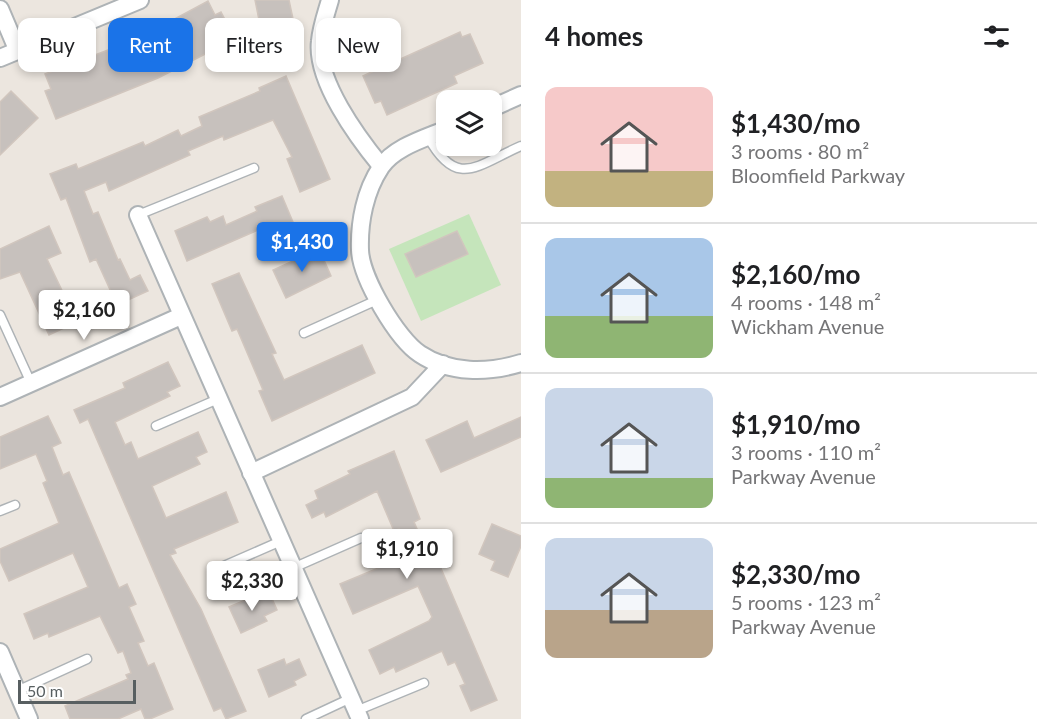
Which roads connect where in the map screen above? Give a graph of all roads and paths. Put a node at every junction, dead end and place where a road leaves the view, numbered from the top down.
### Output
1 (140, 0) edge
2 (330, 0) edge
3 (0, 9) edge
4 (17, 49) junction
5 (0, 58) edge
6 (521, 95) edge
7 (502, 104) edge
8 (436, 134) edge
9 (428, 137) junction
10 (521, 146) edge
11 (381, 166) junction
12 (254, 168) dead end
13 (138, 215) joint
14 (377, 300) junction
15 (0, 315) edge
16 (181, 316) junction
17 (304, 333) dead end
18 (521, 363) edge
19 (443, 364) junction
20 (31, 383) junction
21 (0, 397) edge
22 (218, 399) junction
23 (156, 426) dead end
24 (251, 473) junction
25 (15, 505) dead end
26 (0, 511) edge
27 (361, 538) dead end
28 (281, 541) junction
29 (293, 568) junction
30 (217, 569) dead end
31 (87, 659) dead end
32 (2, 661) edge
33 (424, 683) dead end
34 (17, 691) junction
35 (356, 709) edge
36 (29, 719) edge
37 (306, 719) edge

1 - 4 street
2 - 11 street
3 - 4 street
4 - 5 street
6 - 7 street
8 - 9 street
9 - 10 lane
9 - 11 street
11 - 14 street
12 - 13 lane
13 - 16 street
14 - 17 lane
14 - 19 street
15 - 20 lane
16 - 20 street
16 - 22 street
18 - 19 street
19 - 24 street
20 - 21 street
22 - 23 lane
22 - 24 street
24 - 28 street
25 - 26 lane
27 - 29 lane
28 - 29 street
28 - 30 lane
29 - 35 street
31 - 34 lane
32 - 34 street
33 - 35 lane
34 - 36 street
35 - 37 lane

